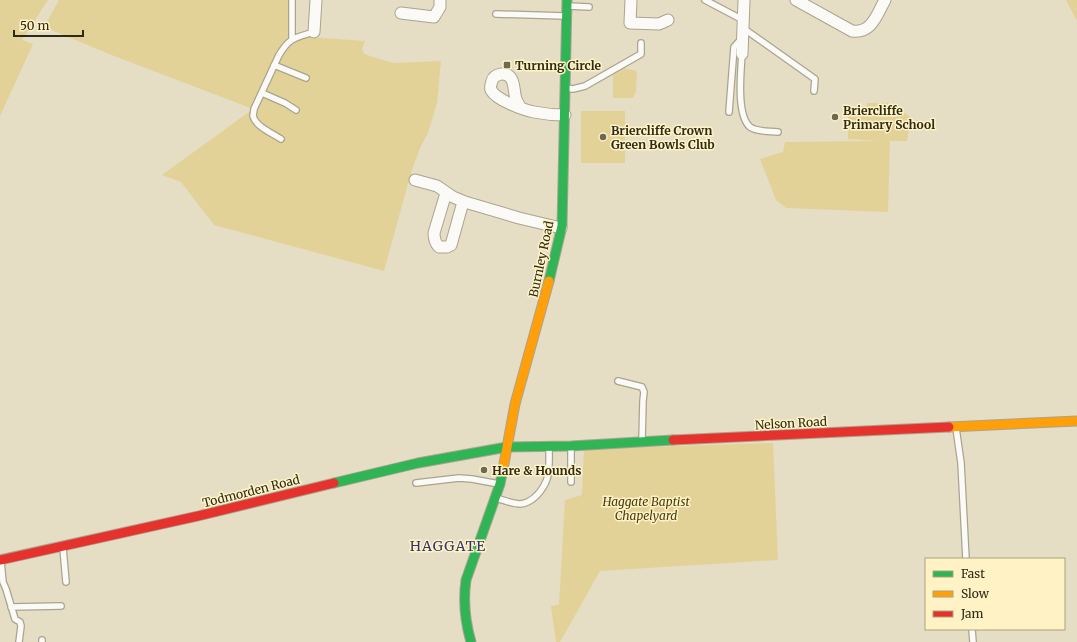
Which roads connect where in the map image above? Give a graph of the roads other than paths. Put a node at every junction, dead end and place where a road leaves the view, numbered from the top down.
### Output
1 (292, 0) edge
2 (316, 0) edge
3 (440, 0) edge
4 (631, 0) edge
5 (705, 0) edge
6 (744, 0) edge
7 (796, 0) edge
8 (885, 0) edge
9 (567, 3) edge
10 (589, 7) dead end
11 (401, 13) dead end
12 (496, 14) dead end
13 (567, 16) junction
14 (668, 20) dead end
15 (743, 29) junction
16 (314, 32) joint
17 (292, 39) junction
18 (641, 43) dead end
19 (742, 54) joint
20 (274, 66) junction
21 (306, 78) dead end
22 (566, 88) junction
23 (814, 91) dead end
24 (262, 93) junction
25 (520, 108) dead end
26 (296, 110) dead end
27 (729, 112) dead end
28 (565, 115) junction
29 (778, 132) dead end
30 (281, 138) dead end
31 (415, 180) dead end
32 (446, 193) junction
33 (463, 202) junction
34 (561, 228) junction
35 (618, 381) dead end
36 (1077, 421) edge
37 (956, 428) junction
38 (642, 441) junction
39 (571, 446) junction
40 (507, 447) junction
41 (549, 447) junction
42 (571, 482) dead end
43 (416, 483) dead end
44 (500, 484) junction
45 (495, 498) junction
46 (63, 546) junction
47 (966, 558) edge
48 (0, 560) edge
49 (66, 582) dead end
50 (61, 606) dead end
51 (11, 607) junction
52 (972, 630) edge
53 (19, 642) edge
54 (471, 642) edge
55 (973, 642) edge

1 - 17 lane
2 - 16 street
3 - 11 street
4 - 14 street
5 - 15 lane
6 - 15 street
7 - 8 street
9 - 10 lane
9 - 13 street, Burnley Road
12 - 13 lane
13 - 22 street, Burnley Road
15 - 19 street
15 - 23 lane
15 - 27 lane
16 - 17 lane
17 - 20 lane
18 - 22 lane
19 - 29 lane
20 - 21 lane
20 - 24 lane
22 - 28 street, Burnley Road
24 - 26 lane
24 - 30 lane
25 - 28 street
28 - 34 street, Burnley Road
31 - 32 street
32 - 33 street
32 - 33 street
33 - 34 street
34 - 40 street, Burnley Road
35 - 38 lane
36 - 37 street, Nelson Road
37 - 38 street, Nelson Road
37 - 47 lane
38 - 39 street, Nelson Road
39 - 41 street, Nelson Road
39 - 42 lane
40 - 41 street, Nelson Road
40 - 44 street, Burnley Road
40 - 46 street, Todmorden Road
41 - 45 lane
43 - 44 lane
44 - 45 street, Burnley Road
45 - 54 street, Burnley Road
46 - 48 street, Todmorden Road
46 - 49 lane
48 - 51 lane
50 - 51 lane
51 - 53 lane
52 - 55 lane

